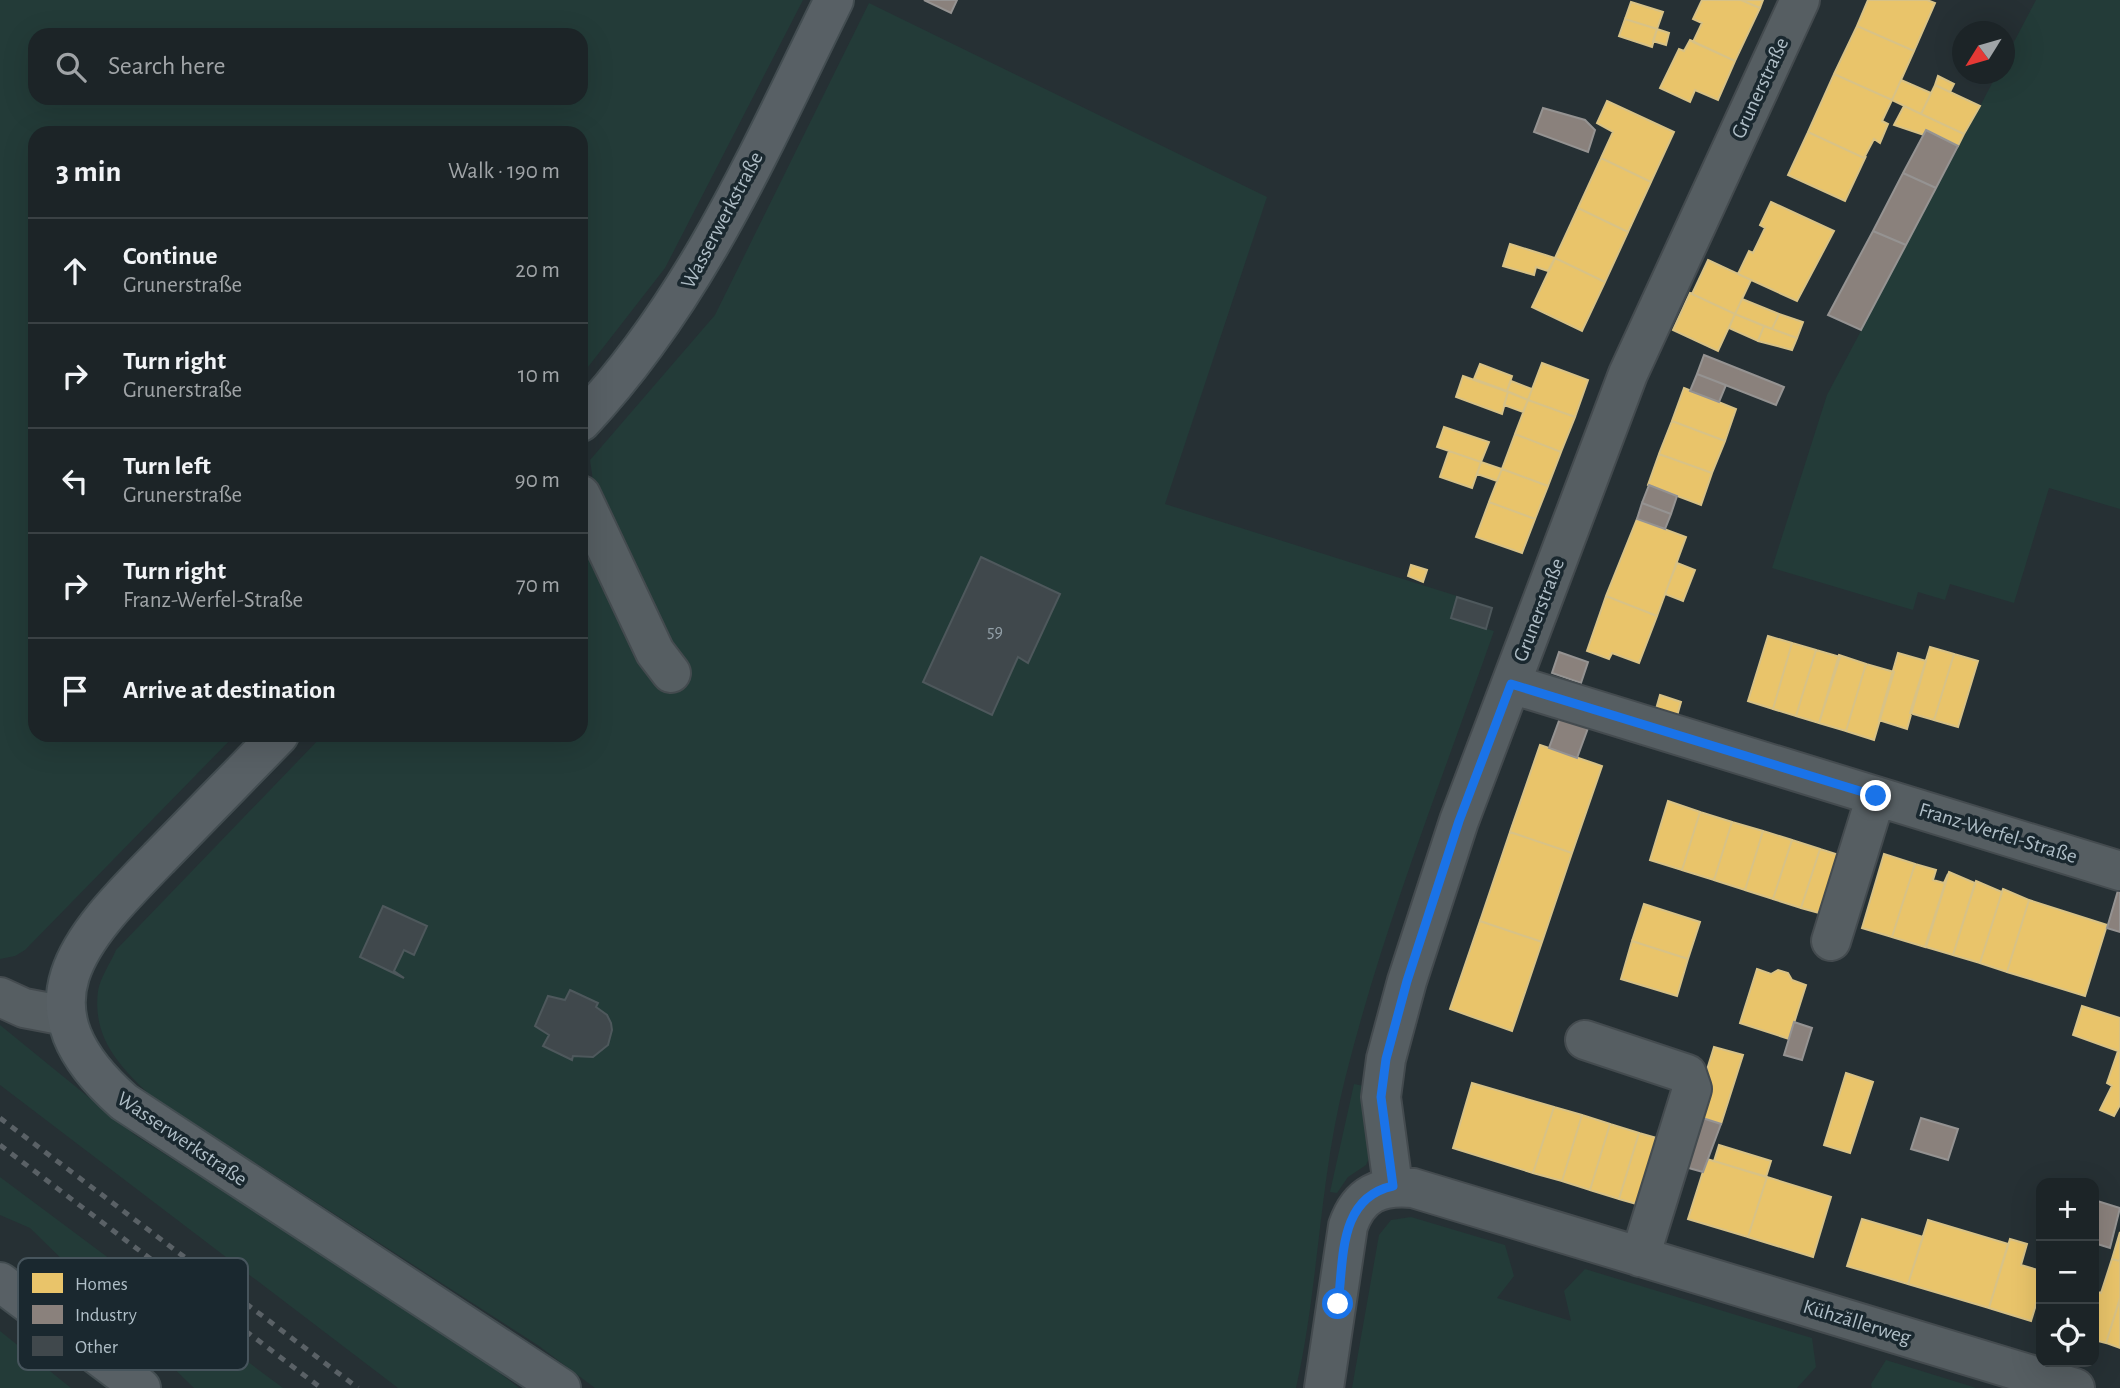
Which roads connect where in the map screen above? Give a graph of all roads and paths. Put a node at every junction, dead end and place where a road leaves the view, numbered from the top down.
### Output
1 (834, 0) edge
2 (1800, 0) edge
3 (588, 414) edge
4 (588, 510) edge
5 (671, 673) dead end
6 (1511, 684) junction
7 (272, 742) edge
8 (1876, 796) junction
9 (2120, 870) edge
10 (1831, 941) dead end
11 (0, 997) edge
12 (66, 1016) junction
13 (1585, 1040) dead end
14 (1393, 1186) junction
15 (1640, 1257) junction
16 (0, 1282) edge
17 (18, 1296) edge
18 (117, 1370) edge
19 (141, 1388) edge
20 (561, 1388) edge
21 (1324, 1388) edge
22 (2075, 1388) edge

1 - 3 main road, Wasserwerkstraße
2 - 6 street, Grunerstraße
4 - 5 street
6 - 8 street, Franz-Werfel-Straße
6 - 14 street, Grunerstraße
7 - 12 main road, Wasserwerkstraße
8 - 9 street, Franz-Werfel-Straße
8 - 10 street
11 - 12 street
12 - 20 main road, Wasserwerkstraße
13 - 15 street
14 - 15 street, Kühzällerweg
14 - 21 street
15 - 22 street, Kühzällerweg
16 - 17 main road
18 - 19 main road

